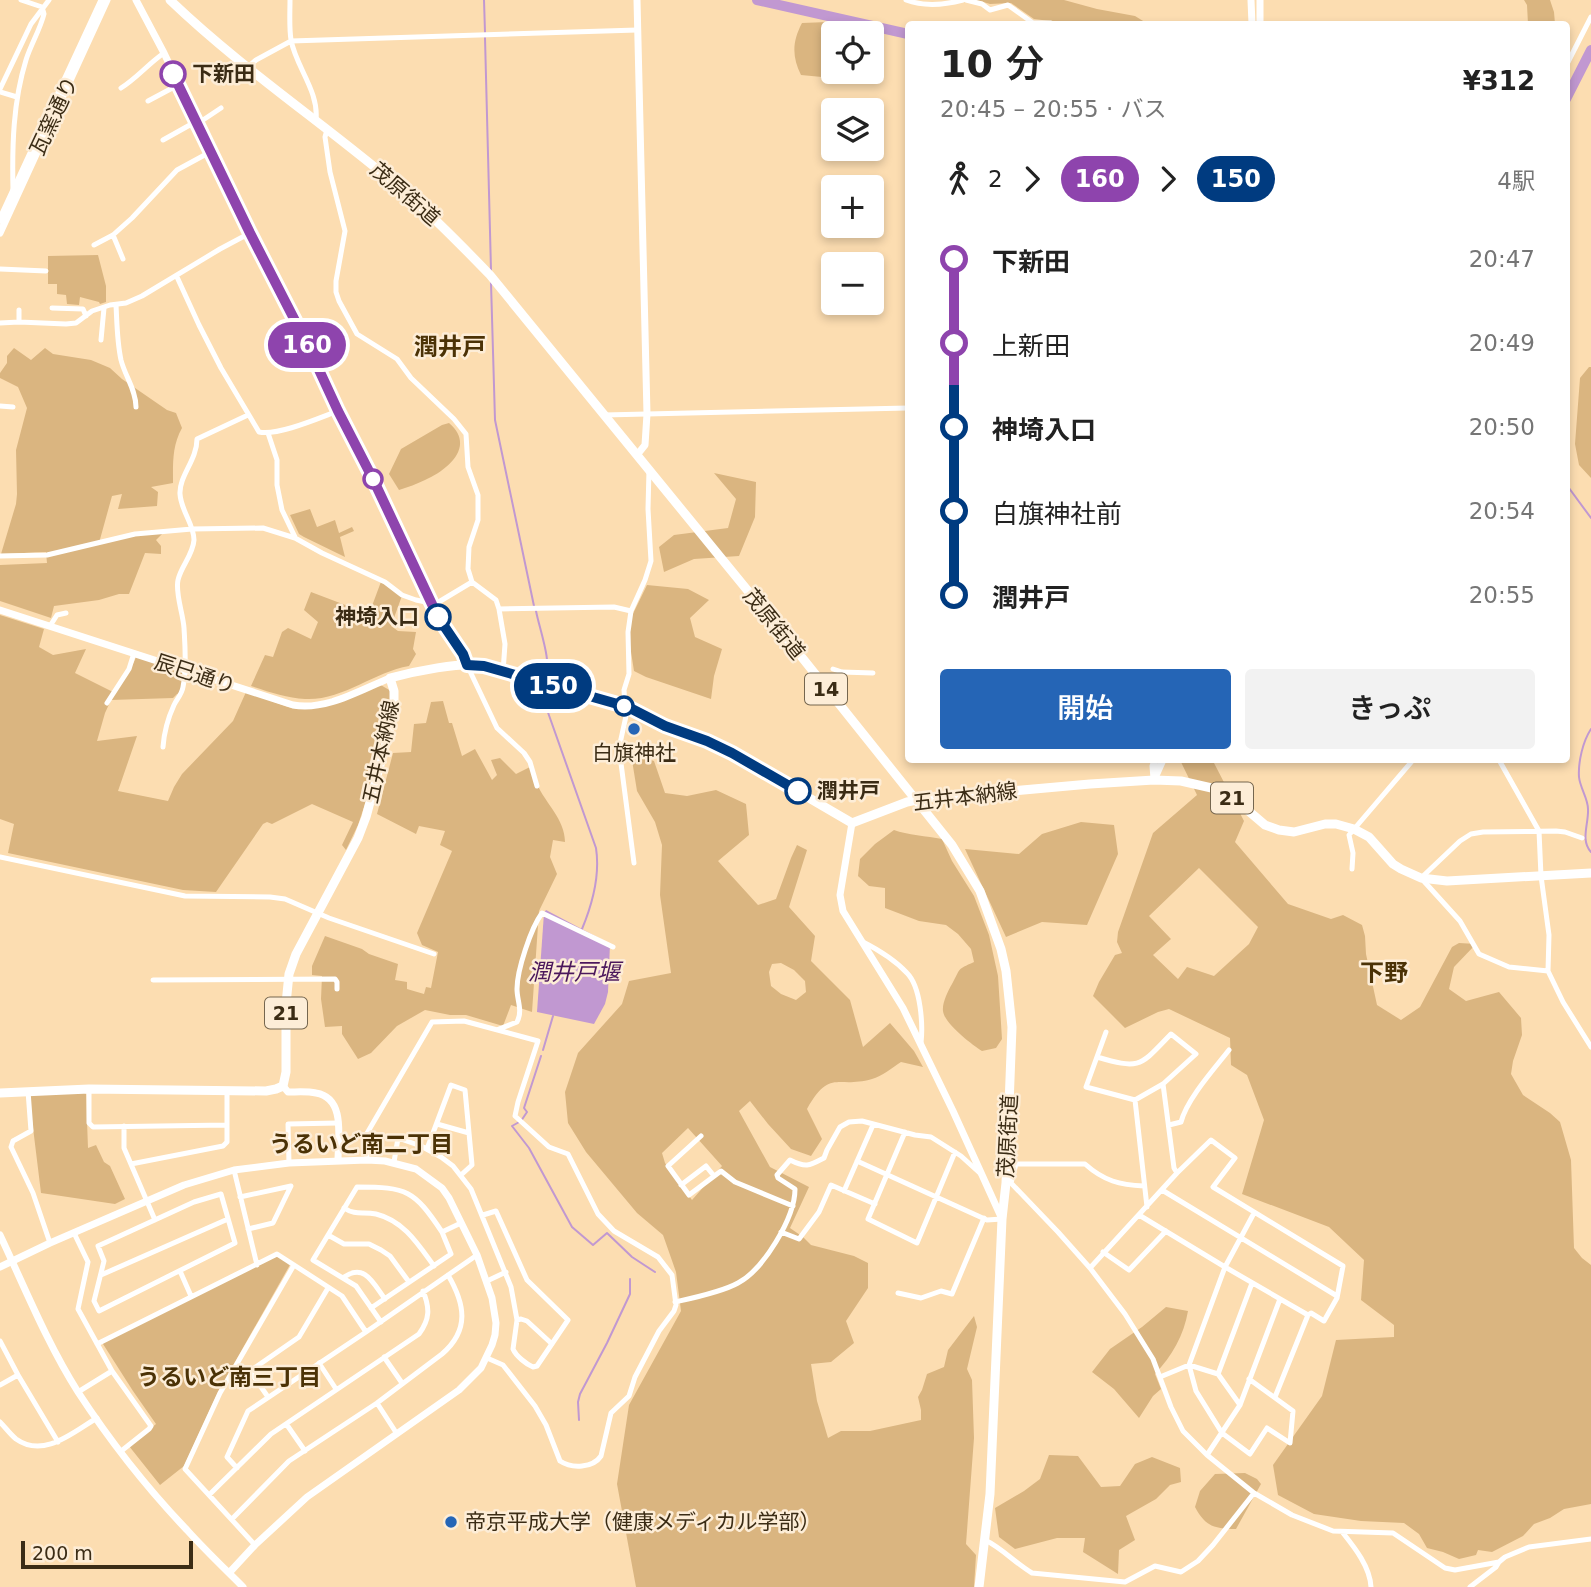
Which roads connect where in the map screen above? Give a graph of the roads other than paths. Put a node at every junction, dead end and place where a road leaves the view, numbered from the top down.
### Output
1 (22, 0) edge
2 (49, 0) edge
3 (102, 0) edge
4 (107, 0) edge
5 (136, 0) edge
6 (290, 0) edge
7 (637, 0) edge
8 (906, 0) edge
9 (964, 0) edge
10 (1251, 0) edge
11 (1260, 0) edge
12 (171, 1) edge
13 (979, 1) edge
14 (42, 7) junction
15 (1591, 17) edge
16 (1030, 21) edge
17 (1252, 21) edge
18 (1261, 21) edge
19 (637, 30) junction
20 (291, 41) junction
21 (164, 53) junction
22 (1570, 58) edge
23 (248, 67) junction
24 (178, 85) junction
25 (121, 88) dead end
26 (0, 91) edge
27 (17, 97) junction
28 (148, 101) dead end
29 (222, 108) dead end
30 (316, 120) junction
31 (197, 122) junction
32 (327, 130) junction
33 (163, 140) dead end
34 (212, 152) junction
35 (13, 192) junction
36 (0, 220) edge
37 (0, 233) edge
38 (250, 233) junction
39 (113, 235) junction
40 (94, 245) dead end
41 (123, 259) dead end
42 (0, 269) edge
43 (46, 271) dead end
44 (177, 276) junction
45 (116, 304) junction
46 (52, 308) dead end
47 (104, 308) junction
48 (19, 310) dead end
49 (86, 316) junction
50 (19, 322) junction
51 (0, 323) edge
52 (101, 340) dead end
53 (0, 406) edge
54 (13, 407) dead end
55 (136, 407) dead end
56 (905, 408) edge
57 (338, 411) junction
58 (647, 414) junction
59 (248, 415) junction
60 (604, 415) junction
61 (268, 433) junction
62 (637, 455) junction
63 (649, 470) junction
64 (192, 529) junction
65 (295, 538) junction
66 (0, 556) edge
67 (472, 582) junction
68 (431, 604) junction
69 (499, 609) junction
70 (0, 610) edge
71 (631, 611) junction
72 (66, 613) dead end
73 (50, 626) junction
74 (134, 653) junction
75 (467, 665) junction
76 (833, 669) dead end
77 (185, 671) junction
78 (503, 672) junction
79 (873, 673) dead end
80 (390, 678) junction
81 (107, 703) dead end
82 (626, 707) junction
83 (163, 747) dead end
84 (1154, 763) edge
85 (1162, 763) edge
86 (1410, 763) edge
87 (1501, 763) edge
88 (1154, 780) junction
89 (537, 786) dead end
90 (916, 800) junction
91 (852, 823) junction
92 (1354, 829) junction
93 (1539, 831) junction
94 (1582, 838) dead end
95 (0, 857) edge
96 (634, 863) dead end
97 (1352, 869) dead end
98 (1591, 873) edge
99 (1541, 876) junction
100 (1421, 877) junction
101 (318, 913) junction
102 (860, 940) junction
103 (613, 947) dead end
104 (434, 954) dead end
105 (1548, 971) junction
106 (288, 979) junction
107 (153, 980) dead end
108 (337, 989) dead end
109 (496, 1030) junction
110 (1106, 1032) dead end
111 (921, 1047) junction
112 (1591, 1049) edge
113 (1229, 1050) dead end
114 (1097, 1057) junction
115 (1163, 1084) junction
116 (283, 1086) junction
117 (89, 1089) junction
118 (227, 1090) junction
119 (27, 1091) junction
120 (0, 1093) edge
121 (1135, 1100) junction
122 (338, 1124) junction
123 (437, 1124) junction
124 (226, 1125) junction
125 (873, 1125) junction
126 (1169, 1125) junction
127 (124, 1126) junction
128 (905, 1132) junction
129 (469, 1133) junction
130 (701, 1136) dead end
131 (427, 1149) junction
132 (956, 1152) junction
133 (367, 1160) junction
134 (338, 1161) junction
135 (856, 1161) junction
136 (394, 1162) junction
137 (289, 1163) junction
138 (131, 1164) junction
139 (234, 1170) junction
140 (1177, 1173) junction
141 (461, 1175) junction
142 (887, 1175) junction
143 (714, 1176) junction
144 (984, 1177) junction
145 (1008, 1183) junction
146 (681, 1185) junction
147 (1144, 1186) junction
148 (1161, 1190) junction
149 (844, 1191) junction
150 (240, 1197) junction
151 (936, 1197) junction
152 (147, 1200) junction
153 (875, 1205) junction
154 (793, 1206) junction
155 (1147, 1207) junction
156 (344, 1208) junction
157 (1254, 1213) junction
158 (483, 1215) junction
159 (1139, 1215) junction
160 (984, 1218) junction
161 (228, 1219) junction
162 (1002, 1219) junction
163 (155, 1220) junction
164 (461, 1223) junction
165 (248, 1229) junction
166 (1166, 1231) junction
167 (442, 1232) junction
168 (781, 1232) junction
169 (74, 1233) junction
170 (0, 1235) edge
171 (328, 1235) junction
172 (1240, 1239) junction
173 (50, 1243) junction
174 (1103, 1252) junction
175 (477, 1255) junction
176 (12, 1262) junction
177 (257, 1265) junction
178 (294, 1265) junction
179 (434, 1266) junction
180 (0, 1267) edge
181 (1090, 1268) junction
182 (1226, 1268) junction
183 (180, 1271) junction
184 (506, 1272) junction
185 (101, 1275) junction
186 (448, 1275) junction
187 (344, 1277) junction
188 (487, 1281) junction
189 (409, 1282) junction
190 (1252, 1283) junction
191 (328, 1288) junction
192 (423, 1292) junction
193 (898, 1293) dead end
194 (191, 1296) junction
195 (1337, 1296) junction
196 (385, 1299) junction
197 (1280, 1299) junction
198 (675, 1301) junction
199 (371, 1308) junction
200 (1308, 1315) junction
201 (517, 1320) junction
202 (380, 1322) junction
203 (366, 1332) junction
204 (1, 1343) edge
205 (97, 1344) junction
206 (552, 1344) junction
207 (384, 1357) junction
208 (487, 1358) junction
209 (319, 1363) junction
210 (237, 1364) junction
211 (1189, 1365) junction
212 (112, 1371) junction
213 (250, 1371) junction
214 (1218, 1374) junction
215 (18, 1375) junction
216 (1160, 1377) junction
217 (1249, 1380) junction
218 (402, 1383) junction
219 (0, 1385) edge
220 (336, 1389) junction
221 (78, 1392) junction
222 (268, 1397) junction
223 (1275, 1397) junction
224 (377, 1403) junction
225 (1240, 1405) junction
226 (97, 1418) junction
227 (0, 1422) edge
228 (287, 1425) junction
229 (1222, 1433) junction
230 (397, 1434) junction
231 (58, 1442) junction
232 (305, 1451) junction
233 (120, 1452) junction
234 (1207, 1455) junction
235 (237, 1468) junction
236 (1254, 1493) junction
237 (209, 1495) junction
238 (232, 1519) junction
239 (1343, 1533) junction
240 (1591, 1539) edge
241 (985, 1540) junction
242 (255, 1545) junction
243 (1499, 1562) junction
244 (229, 1573) junction
245 (243, 1587) edge
246 (979, 1587) edge
247 (1371, 1587) edge
248 (1470, 1587) edge

1 - 14 street
2 - 14 street
3 - 35 street, 瓦窯通り
4 - 37 street, 瓦窯通り
5 - 21 street
6 - 20 street
7 - 19 street
8 - 9 street
9 - 13 street
10 - 17 street
11 - 18 street
12 - 23 main road, 茂原街道 / 14
13 - 16 street
14 - 26 street
14 - 27 street
15 - 22 street
19 - 20 street
19 - 58 street
20 - 23 street
20 - 30 street
21 - 24 street
21 - 25 street
23 - 30 main road, 茂原街道 / 14
24 - 28 street
24 - 31 street
26 - 27 street
27 - 35 street
29 - 31 street
30 - 32 main road, 茂原街道 / 14
31 - 33 street
31 - 34 street
32 - 60 main road, 茂原街道 / 14
32 - 67 street
34 - 38 street
34 - 39 street
35 - 36 street, 瓦窯通り
38 - 44 street
38 - 57 street
39 - 40 street
39 - 41 street
42 - 43 street
44 - 45 street
44 - 59 street
45 - 47 street
45 - 55 street
46 - 49 street
47 - 49 street
47 - 52 street
48 - 50 street
49 - 50 street
50 - 51 street
53 - 54 street
56 - 58 street
57 - 61 street
57 - 68 street
58 - 60 street
58 - 62 street
59 - 61 street
59 - 64 street
60 - 62 main road, 茂原街道 / 14
61 - 65 street
62 - 63 main road, 茂原街道 / 14
63 - 71 street
63 - 90 main road, 茂原街道 / 14
64 - 65 street
64 - 66 street
64 - 77 street
65 - 68 street
67 - 68 street
67 - 69 street
68 - 75 street
69 - 71 street
69 - 78 street
70 - 73 street, 辰巳通り
71 - 82 street
72 - 73 street
73 - 74 street, 辰巳通り
74 - 77 street, 辰巳通り
74 - 81 street
75 - 78 main road, 五井本納線
75 - 80 main road, 五井本納線
75 - 89 street
76 - 79 street
77 - 80 street, 辰巳通り
77 - 83 street
78 - 82 main road, 五井本納線
80 - 101 main road, 五井本納線 / 21
82 - 91 main road, 五井本納線
82 - 96 street
84 - 88 street
85 - 88 street
86 - 92 street
87 - 93 street
88 - 90 main road, 五井本納線 / 21
88 - 92 main road, 五井本納線 / 21
90 - 91 main road, 五井本納線 / 21
90 - 145 main road, 茂原街道 / 14
91 - 102 street
92 - 97 street
92 - 100 main road
93 - 94 street
93 - 99 street
93 - 100 street
95 - 101 street
98 - 99 main road
99 - 100 main road
99 - 105 street
100 - 105 street
101 - 104 street
101 - 106 main road, 五井本納線 / 21
102 - 111 street
102 - 111 street
103 - 109 street
105 - 112 street
106 - 107 street
106 - 108 street
106 - 116 main road, 五井本納線 / 21
109 - 133 street
109 - 198 street
110 - 114 street
111 - 144 street
113 - 126 street
114 - 115 street
114 - 121 street
115 - 121 street
115 - 126 street
116 - 118 main road
116 - 122 street
117 - 118 main road
117 - 119 main road
117 - 127 street
118 - 124 street
119 - 120 main road
119 - 173 street
121 - 147 street
122 - 134 street
122 - 137 street
123 - 129 street
123 - 129 street
123 - 131 street
124 - 127 street
124 - 138 street
125 - 128 street
125 - 135 street
125 - 154 street
126 - 140 street
127 - 138 street
128 - 132 street
128 - 142 street
129 - 141 street
130 - 146 street
131 - 136 street
131 - 141 street
132 - 144 street
132 - 151 street
133 - 134 street
133 - 136 street
134 - 137 street
135 - 142 street
135 - 149 street
136 - 164 street
137 - 139 street
138 - 152 street
139 - 150 street
139 - 152 street
140 - 148 street
140 - 157 street
141 - 158 street
142 - 151 street
142 - 153 street
143 - 146 street
143 - 146 street
143 - 154 street
144 - 162 street
145 - 147 street
145 - 162 main road, 茂原街道 / 14
145 - 181 street
147 - 155 street
148 - 155 street
148 - 172 street
149 - 153 street
149 - 168 street
150 - 165 street
150 - 165 street
151 - 153 street
151 - 160 street
152 - 163 street
152 - 169 street
154 - 168 street
155 - 159 street
156 - 167 street
156 - 171 street
156 - 179 street
157 - 172 street
157 - 195 street
158 - 184 street
158 - 206 street
159 - 166 street
159 - 174 street
160 - 162 street
160 - 193 street
161 - 163 street
161 - 183 street
161 - 185 street
162 - 241 main road, 茂原街道 / 14
163 - 185 street
164 - 167 street
164 - 175 street
165 - 177 street
166 - 174 street
166 - 182 street
167 - 179 street
168 - 198 street
169 - 173 street
169 - 205 street
170 - 176 street
171 - 187 street
171 - 189 street
172 - 182 street
172 - 195 street
173 - 176 street
174 - 181 street
175 - 186 street
175 - 188 street
176 - 180 street
176 - 221 street
177 - 178 street
177 - 194 street
178 - 191 street
178 - 210 street
179 - 189 street
181 - 216 street
182 - 190 street
182 - 211 street
183 - 185 street
183 - 194 street
184 - 188 street
184 - 201 street
186 - 192 street
186 - 218 street
187 - 196 street
187 - 199 street
188 - 208 street
189 - 196 street
190 - 197 street
190 - 214 street
191 - 203 street
191 - 213 street
192 - 202 street
192 - 207 street
194 - 205 street
195 - 200 street
196 - 199 street
197 - 200 street
197 - 217 street
198 - 208 street
199 - 202 street
200 - 223 street
201 - 206 street
201 - 206 street
202 - 203 street
203 - 209 street
204 - 215 street
205 - 212 street
207 - 218 street
207 - 220 street
208 - 230 street
209 - 220 street
209 - 222 street
210 - 213 street
210 - 237 street
211 - 214 street
211 - 216 street
211 - 229 street
212 - 221 street
212 - 233 street
213 - 222 street
214 - 225 street
215 - 219 street
215 - 231 street
216 - 234 street
217 - 223 street
217 - 225 street
218 - 224 street
220 - 228 street
221 - 226 street
222 - 235 street
223 - 229 street
224 - 230 street
224 - 232 street
225 - 229 street
226 - 231 street
226 - 233 street
227 - 231 street
228 - 232 street
228 - 235 street
229 - 234 street
230 - 242 street
232 - 238 street
233 - 244 street
234 - 236 street
235 - 237 street
236 - 239 street
236 - 241 street
237 - 238 street
238 - 242 street
239 - 243 street
239 - 247 street
240 - 243 street
241 - 246 main road, 茂原街道 / 14
242 - 244 street
243 - 248 street
244 - 245 street

